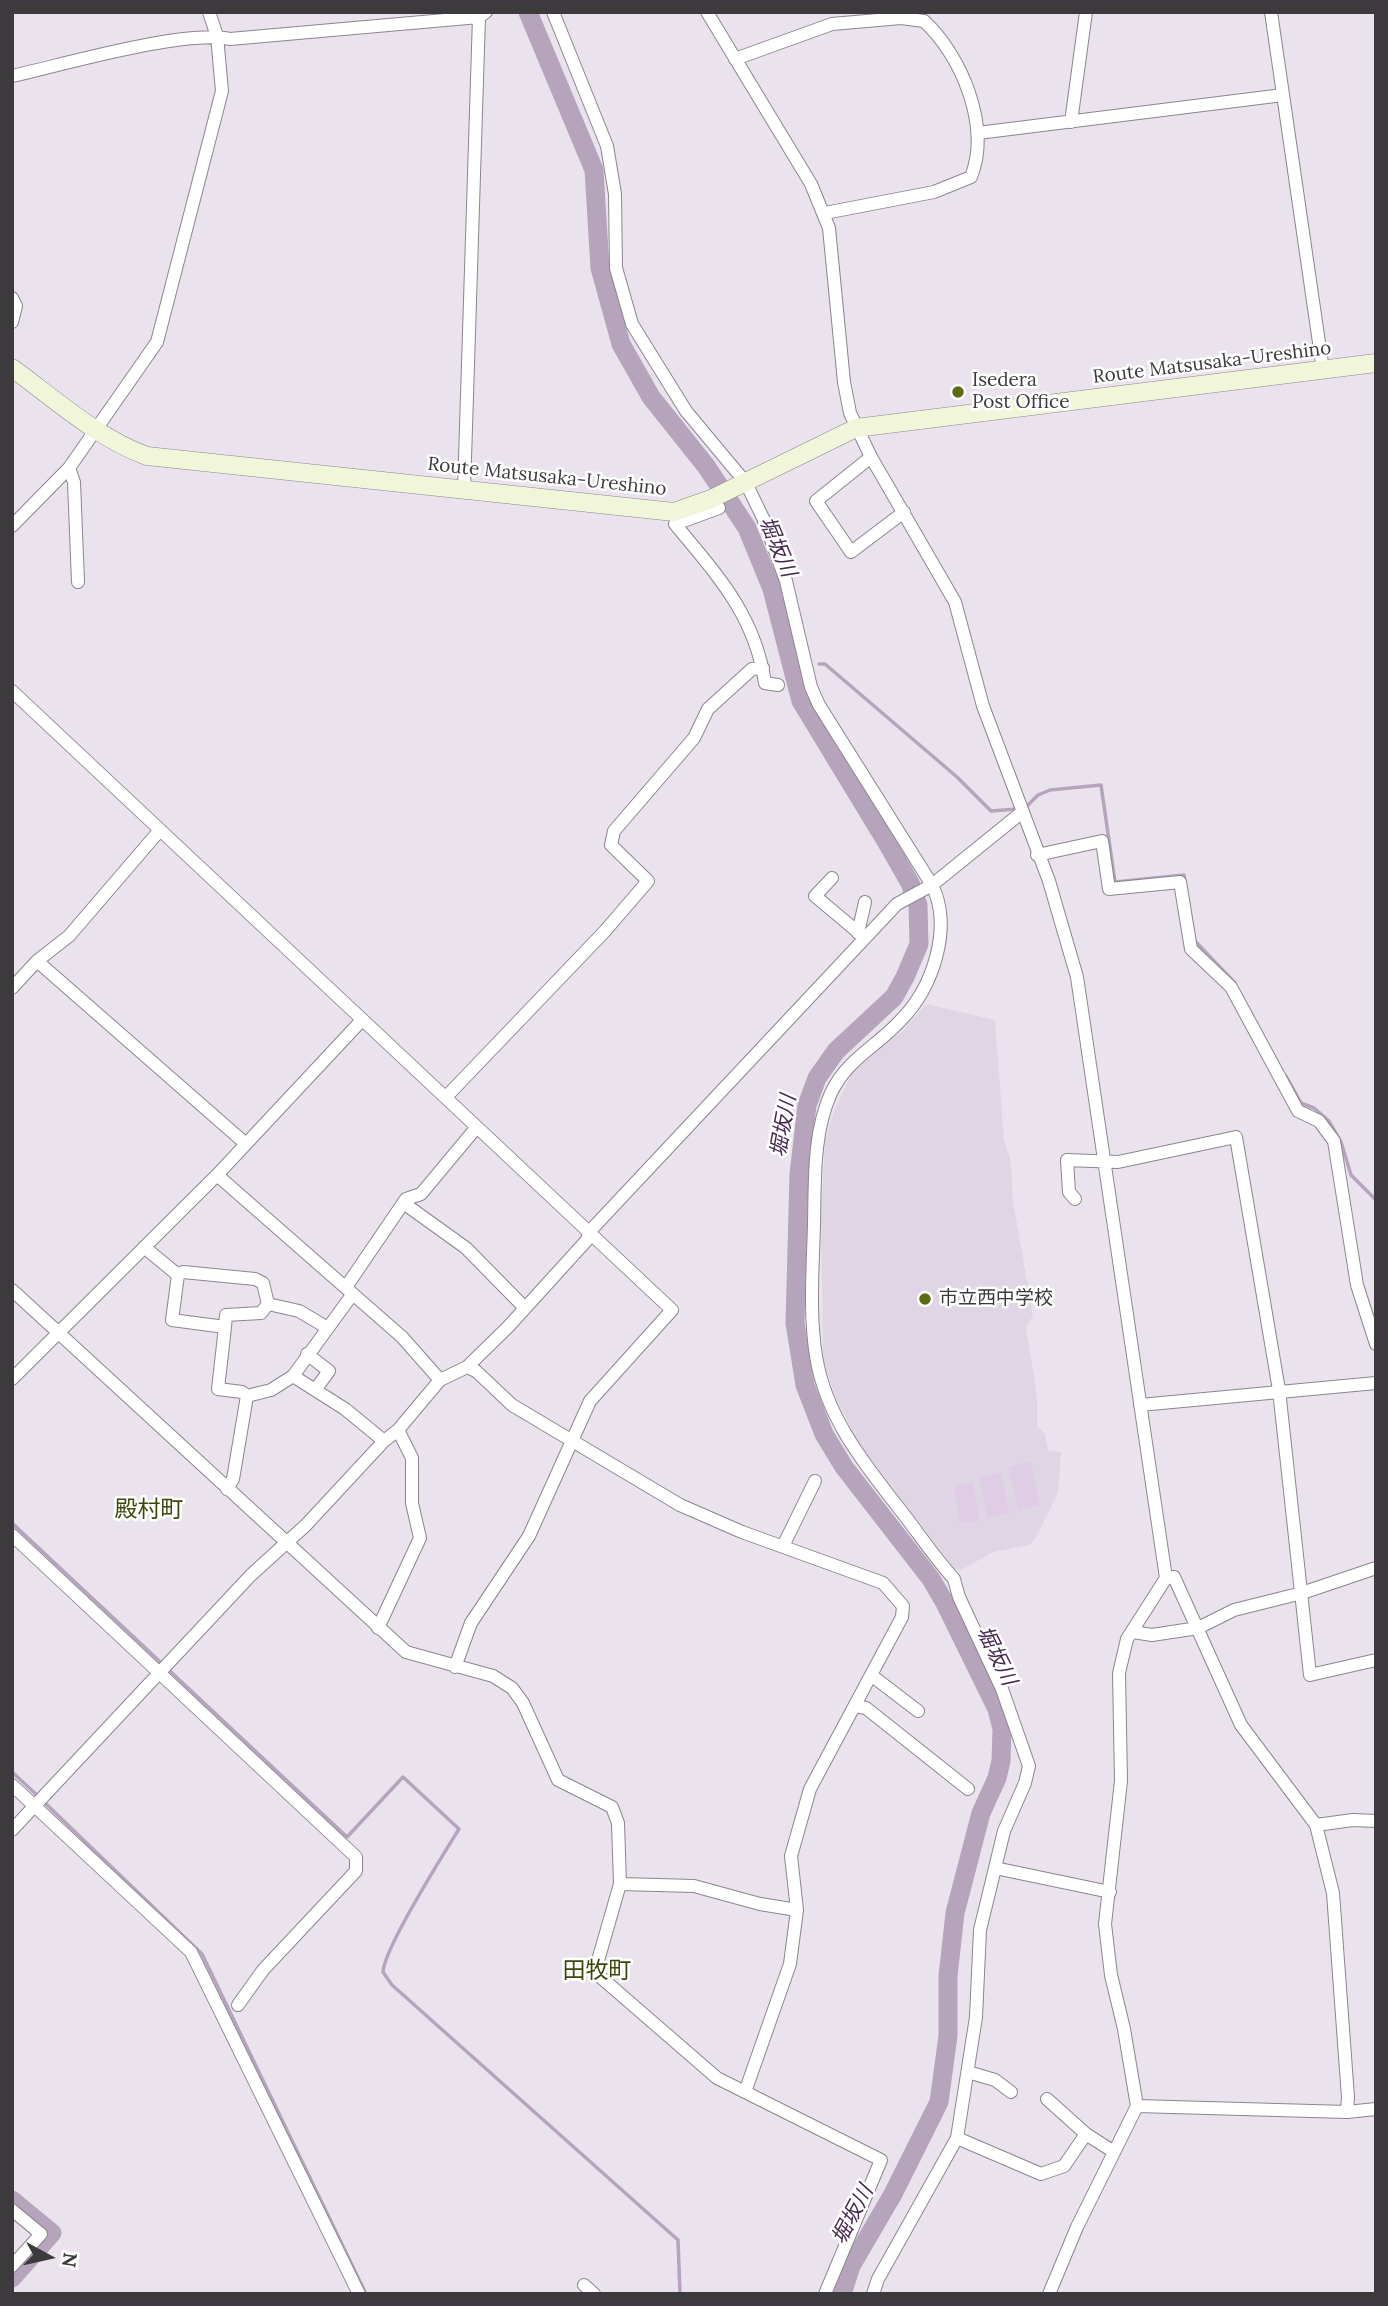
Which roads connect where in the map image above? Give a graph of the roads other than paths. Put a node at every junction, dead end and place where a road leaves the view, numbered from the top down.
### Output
1 (209, 12) edge
2 (554, 12) edge
3 (707, 12) edge
4 (1086, 12) edge
5 (1271, 12) edge
6 (483, 15) edge
7 (902, 15) edge
8 (831, 18) edge
9 (217, 36) junction
10 (735, 59) junction
11 (12, 76) edge
12 (1283, 95) junction
13 (1071, 122) junction
14 (978, 132) junction
15 (825, 213) junction
16 (12, 298) edge
17 (12, 321) edge
18 (1376, 363) edge
19 (12, 368) edge
20 (1324, 370) junction
21 (856, 428) junction
22 (97, 430) junction
23 (871, 457) junction
24 (69, 468) junction
25 (746, 483) junction
26 (464, 489) junction
27 (711, 499) junction
28 (904, 512) junction
29 (12, 526) edge
30 (78, 582) dead end
31 (763, 668) junction
32 (778, 685) dead end
33 (12, 691) edge
34 (1020, 809) junction
35 (160, 830) junction
36 (1037, 855) junction
37 (832, 878) dead end
38 (930, 886) junction
39 (865, 902) dead end
40 (861, 936) junction
41 (37, 961) junction
42 (12, 988) edge
43 (362, 1020) junction
44 (446, 1097) junction
45 (476, 1128) junction
46 (246, 1144) junction
47 (1104, 1161) junction
48 (217, 1175) junction
49 (406, 1199) junction
50 (1075, 1199) dead end
51 (590, 1231) junction
52 (144, 1247) junction
53 (178, 1275) junction
54 (12, 1290) edge
55 (349, 1291) junction
56 (268, 1304) junction
57 (525, 1308) junction
58 (225, 1327) junction
59 (326, 1327) junction
60 (57, 1332) junction
61 (1376, 1344) edge
62 (307, 1354) junction
63 (467, 1367) junction
64 (293, 1376) junction
65 (12, 1379) edge
66 (440, 1380) junction
67 (1376, 1383) edge
68 (1279, 1390) junction
69 (315, 1391) junction
70 (247, 1396) junction
71 (1140, 1405) junction
72 (398, 1430) junction
73 (384, 1441) junction
74 (572, 1442) junction
75 (815, 1481) dead end
76 (227, 1489) junction
77 (12, 1535) edge
78 (285, 1543) junction
79 (784, 1544) junction
80 (1376, 1568) edge
81 (1166, 1578) junction
82 (1302, 1593) junction
83 (379, 1628) junction
84 (1198, 1628) junction
85 (1133, 1632) junction
86 (1376, 1660) edge
87 (455, 1667) junction
88 (163, 1669) junction
89 (871, 1675) junction
90 (855, 1706) junction
91 (918, 1711) dead end
92 (12, 1785) edge
93 (968, 1789) dead end
94 (39, 1801) junction
95 (1376, 1821) edge
96 (1316, 1825) junction
97 (12, 1829) edge
98 (995, 1868) junction
99 (620, 1884) junction
100 (1110, 1892) junction
101 (797, 1910) junction
102 (238, 2005) dead end
103 (968, 2073) junction
104 (745, 2092) junction
105 (1011, 2092) dead end
106 (1047, 2099) dead end
107 (1137, 2106) junction
108 (1376, 2109) edge
109 (1347, 2112) junction
110 (1086, 2134) junction
111 (957, 2138) junction
112 (1114, 2152) junction
113 (12, 2210) edge
114 (12, 2266) edge
115 (359, 2294) edge
116 (825, 2294) edge
117 (873, 2294) edge
118 (1049, 2294) edge

1 - 9 street
2 - 25 street
3 - 10 street
4 - 13 street
5 - 12 street
6 - 9 street
6 - 26 street
7 - 8 street
7 - 14 street
8 - 10 street
9 - 11 street
9 - 22 street
10 - 15 street
12 - 13 street
12 - 20 street
13 - 14 street
14 - 15 street
15 - 21 street
16 - 17 street
18 - 20 main road, Route Matsusaka-Ureshino
19 - 22 main road, Route Matsusaka-Ureshino
20 - 21 main road, Route Matsusaka-Ureshino
21 - 23 street
21 - 25 main road, Route Matsusaka-Ureshino
22 - 24 street
22 - 26 main road, Route Matsusaka-Ureshino
23 - 28 street
23 - 28 street
24 - 29 street
24 - 30 street
25 - 27 main road, Route Matsusaka-Ureshino
25 - 38 street
26 - 27 main road, Route Matsusaka-Ureshino
27 - 31 street
28 - 34 street
31 - 32 street
31 - 44 street
33 - 35 street
34 - 36 street
34 - 38 street
35 - 41 street
35 - 43 street
36 - 47 street
36 - 61 street
37 - 40 street
38 - 40 street
38 - 98 street
39 - 40 street
40 - 51 street
41 - 42 street
41 - 46 street
43 - 44 street
43 - 46 street
44 - 45 street
45 - 49 street
45 - 51 street
46 - 48 street
47 - 50 street
47 - 68 street
47 - 71 street
48 - 52 street
48 - 55 street
49 - 55 street
49 - 57 street
51 - 57 street
51 - 74 street
52 - 53 street
52 - 60 street
53 - 56 street
53 - 58 street
54 - 60 street
55 - 59 street
55 - 66 street
56 - 58 street
56 - 59 street
57 - 63 street
58 - 70 street
59 - 62 street
60 - 65 street
60 - 76 street
62 - 64 street
62 - 69 street
63 - 66 street
63 - 74 street
64 - 69 street
64 - 70 street
66 - 72 street
67 - 68 street
68 - 71 street
68 - 82 street
69 - 73 street
70 - 76 street
71 - 81 street
72 - 73 street
72 - 83 street
73 - 78 street
74 - 79 street
74 - 87 street
75 - 79 street
76 - 78 street
77 - 88 street
78 - 83 street
78 - 88 street
79 - 89 street
80 - 82 street
81 - 84 street
81 - 85 street
82 - 84 street
82 - 86 street
83 - 87 street
84 - 85 street
84 - 96 street
85 - 100 street
87 - 99 street
88 - 94 street
88 - 102 street
89 - 90 street
89 - 91 street
90 - 93 street
90 - 101 street
92 - 94 street
94 - 97 street
94 - 115 street
95 - 96 street
96 - 109 street
98 - 100 street
98 - 103 street
99 - 101 street
99 - 104 street
100 - 107 street
101 - 104 street
103 - 105 street
103 - 111 street
104 - 116 street
106 - 110 street
107 - 109 street
107 - 112 street
108 - 109 street
110 - 111 street
110 - 112 street
111 - 117 street
112 - 118 street
113 - 114 street

